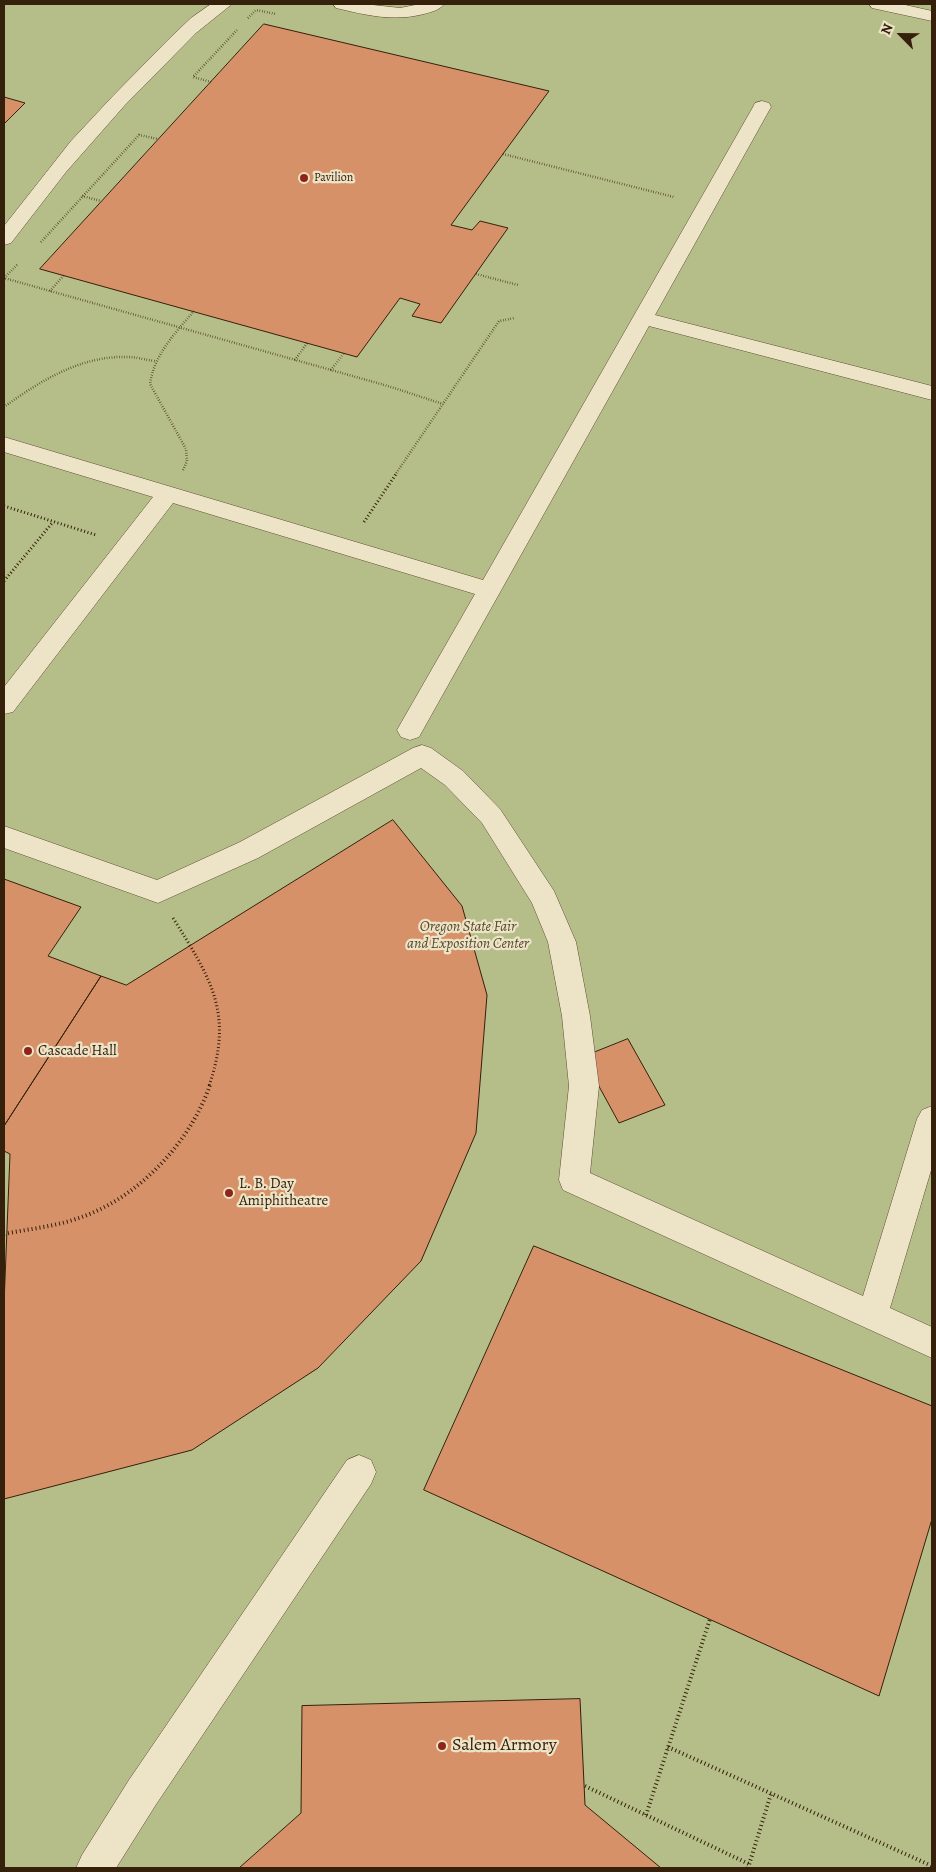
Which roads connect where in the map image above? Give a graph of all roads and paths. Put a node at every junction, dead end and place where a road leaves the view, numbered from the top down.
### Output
1 (223, 4) edge
2 (342, 4) edge
3 (435, 4) edge
4 (878, 4) edge
5 (276, 14) dead end
6 (932, 16) edge
7 (243, 23) dead end
8 (237, 30) dead end
9 (211, 82) dead end
10 (762, 107) dead end
11 (158, 139) dead end
12 (503, 154) dead end
13 (82, 196) junction
14 (674, 197) dead end
15 (101, 202) dead end
16 (4, 239) edge
17 (37, 245) dead end
18 (18, 264) dead end
19 (476, 274) dead end
20 (64, 275) dead end
21 (518, 285) dead end
22 (50, 291) junction
23 (194, 311) dead end
24 (515, 318) dead end
25 (643, 318) junction
26 (180, 328) junction
27 (307, 343) dead end
28 (344, 353) dead end
29 (294, 360) junction
30 (156, 362) junction
31 (331, 370) junction
32 (932, 393) edge
33 (443, 404) junction
34 (4, 408) edge
35 (4, 444) edge
36 (168, 493) junction
37 (4, 506) edge
38 (54, 522) junction
39 (127, 546) junction
40 (347, 547) junction
41 (4, 581) edge
42 (489, 590) junction
43 (4, 705) edge
44 (410, 730) dead end
45 (4, 837) edge
46 (158, 892) junction
47 (932, 1119) edge
48 (4, 1234) edge
49 (872, 1316) junction
50 (932, 1342) edge
51 (359, 1472) dead end
52 (710, 1619) dead end
53 (668, 1747) junction
54 (585, 1786) dead end
55 (771, 1794) junction
56 (646, 1815) junction
57 (749, 1866) edge
58 (932, 1866) edge
59 (95, 1868) edge

1 - 16 street
2 - 3 street
4 - 6 street
5 - 7 path
8 - 9 path
10 - 25 street
11 - 13 path
12 - 14 path
13 - 15 path
13 - 17 path
18 - 22 path
19 - 21 path
20 - 22 path
22 - 26 path
23 - 26 path
24 - 33 path
25 - 32 street
25 - 42 street
26 - 29 path
26 - 30 path
27 - 29 path
28 - 31 path
29 - 31 path
30 - 34 path
30 - 36 path
31 - 33 path
33 - 40 path
35 - 36 street
36 - 39 street
36 - 40 street
37 - 38 path
38 - 39 path
38 - 41 path
39 - 43 street
40 - 42 street
42 - 44 street
45 - 46 street
46 - 48 path
46 - 49 street
47 - 49 street
49 - 50 street
51 - 59 street
52 - 53 path
53 - 55 path
53 - 56 path
54 - 56 path
55 - 57 path
55 - 58 path
56 - 57 path

